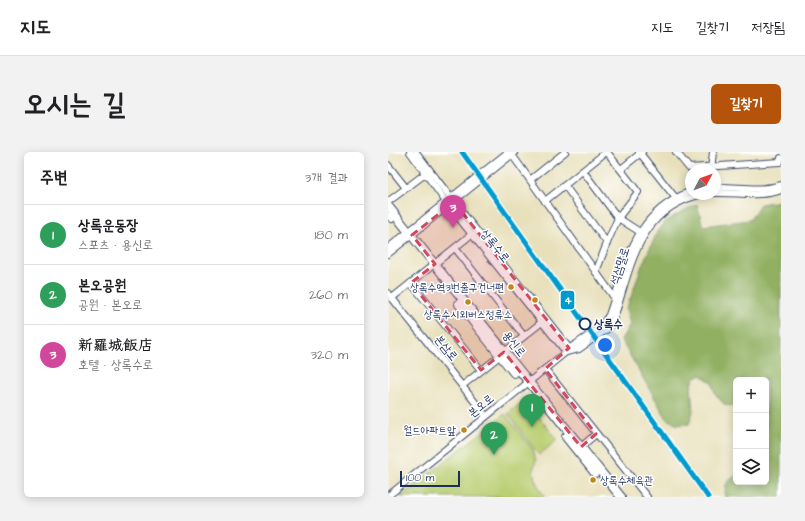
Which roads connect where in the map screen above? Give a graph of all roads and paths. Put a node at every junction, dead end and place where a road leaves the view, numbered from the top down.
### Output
1 (410, 152) edge
2 (416, 152) edge
3 (565, 152) edge
4 (606, 152) edge
5 (641, 152) edge
6 (676, 152) edge
7 (713, 152) edge
8 (511, 153) edge
9 (781, 158) edge
10 (686, 164) edge
11 (712, 164) edge
12 (388, 165) edge
13 (721, 167) edge
14 (621, 169) junction
15 (583, 171) junction
16 (425, 174) junction
17 (530, 180) junction
18 (781, 184) edge
19 (565, 186) junction
20 (721, 187) edge
21 (406, 188) junction
22 (781, 190) edge
23 (721, 193) edge
24 (685, 195) edge
25 (685, 198) edge
26 (677, 200) junction
27 (545, 201) junction
28 (388, 202) edge
29 (450, 202) junction
30 (391, 217) edge
31 (618, 218) junction
32 (640, 232) junction
33 (472, 234) junction
34 (408, 235) junction
35 (607, 243) junction
36 (388, 248) edge
37 (455, 248) junction
38 (388, 254) edge
39 (433, 266) junction
40 (596, 272) junction
41 (411, 283) junction
42 (390, 295) edge
43 (615, 299) junction
44 (619, 304) junction
45 (542, 322) junction
46 (524, 336) junction
47 (568, 350) junction
48 (502, 353) junction
49 (545, 369) junction
50 (481, 370) junction
51 (527, 384) junction
52 (462, 386) junction
53 (486, 416) junction
54 (596, 434) junction
55 (581, 447) junction
56 (388, 496) edge
57 (614, 497) edge
58 (621, 497) edge
59 (647, 497) edge

1 - 16 street, 상록수로
2 - 29 street, 상록수로
3 - 17 street
4 - 14 street
4 - 15 street
5 - 14 street
5 - 26 street
6 - 10 street
7 - 11 street
8 - 17 street
8 - 29 street
9 - 13 street
12 - 21 street
14 - 31 street
15 - 19 street
15 - 31 street
16 - 21 street
16 - 29 street, 상록수로
17 - 27 street
18 - 20 street
19 - 27 street
19 - 35 street
21 - 28 street
22 - 23 street
24 - 26 street, 석삼말로
25 - 26 street, 석삼말로
26 - 32 street, 석삼말로
26 - 44 street, 석삼말로
27 - 40 street
28 - 30 main road, 용신로
29 - 33 street, 상록수로
29 - 34 street
29 - 47 street, 상록수로
30 - 34 main road, 용신로
31 - 32 street
31 - 35 street
32 - 43 street, 석삼말로
33 - 37 street
33 - 45 street, 상록수로
34 - 36 street
34 - 38 street
34 - 39 main road, 용신로
35 - 40 street
37 - 39 street
37 - 46 street
39 - 41 street
39 - 48 main road, 용신로
40 - 43 street
41 - 42 street
41 - 50 street
42 - 52 street, 본삼로
43 - 44 street
43 - 47 street, 석삼말로
44 - 47 street, 석삼말로
45 - 46 street
45 - 47 street, 상록수로
46 - 48 street
47 - 49 street, 본오로
48 - 50 street
48 - 51 main road, 용신로
49 - 51 street, 본오로
49 - 54 street
50 - 52 street
51 - 53 street, 본오로
51 - 55 main road, 용신로
51 - 57 main road, 용신로
52 - 53 street, 본삼로
53 - 56 street, 본오로
54 - 55 street
54 - 59 street
55 - 58 main road, 용신로

